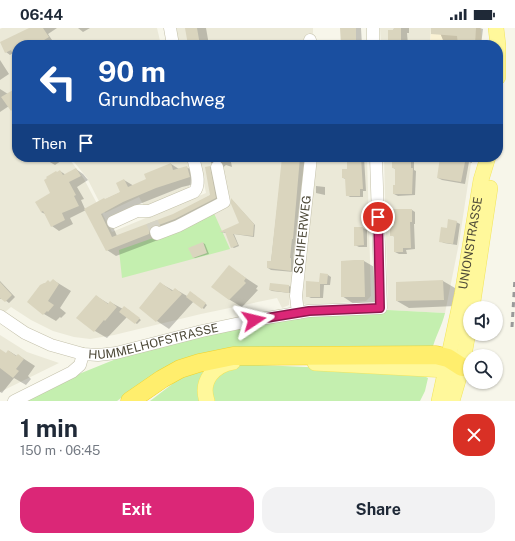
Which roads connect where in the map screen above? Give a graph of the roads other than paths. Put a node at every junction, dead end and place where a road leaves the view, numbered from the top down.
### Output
1 (170, 28) edge
2 (372, 28) edge
3 (496, 28) edge
4 (172, 40) edge
5 (373, 40) edge
6 (497, 40) edge
7 (194, 162) edge
8 (310, 162) edge
9 (376, 162) edge
10 (487, 162) edge
11 (490, 162) edge
12 (217, 167) dead end
13 (113, 222) dead end
14 (152, 222) junction
15 (473, 301) edge
16 (298, 312) junction
17 (0, 316) edge
18 (463, 338) edge
19 (83, 354) junction
20 (452, 365) junction
21 (14, 401) edge
22 (130, 401) edge
23 (207, 401) edge
24 (439, 401) edge
25 (452, 401) edge

1 - 4 street
2 - 5 street
3 - 6 main road
7 - 14 street
8 - 16 street, SCHIFERWEG
9 - 16 street, HUMMELHOFSTRASSE
10 - 20 main road, UNIONSTRASSE
11 - 15 main road, UNIONSTRASSE
12 - 14 street
13 - 14 street
16 - 19 street, HUMMELHOFSTRASSE
17 - 19 street
18 - 20 main road, UNIONSTRASSE
19 - 21 street, HUMMELHOFSTRASSE
20 - 22 highway
20 - 23 main road
20 - 24 main road, UNIONSTRASSE
20 - 25 main road, UNIONSTRASSE

